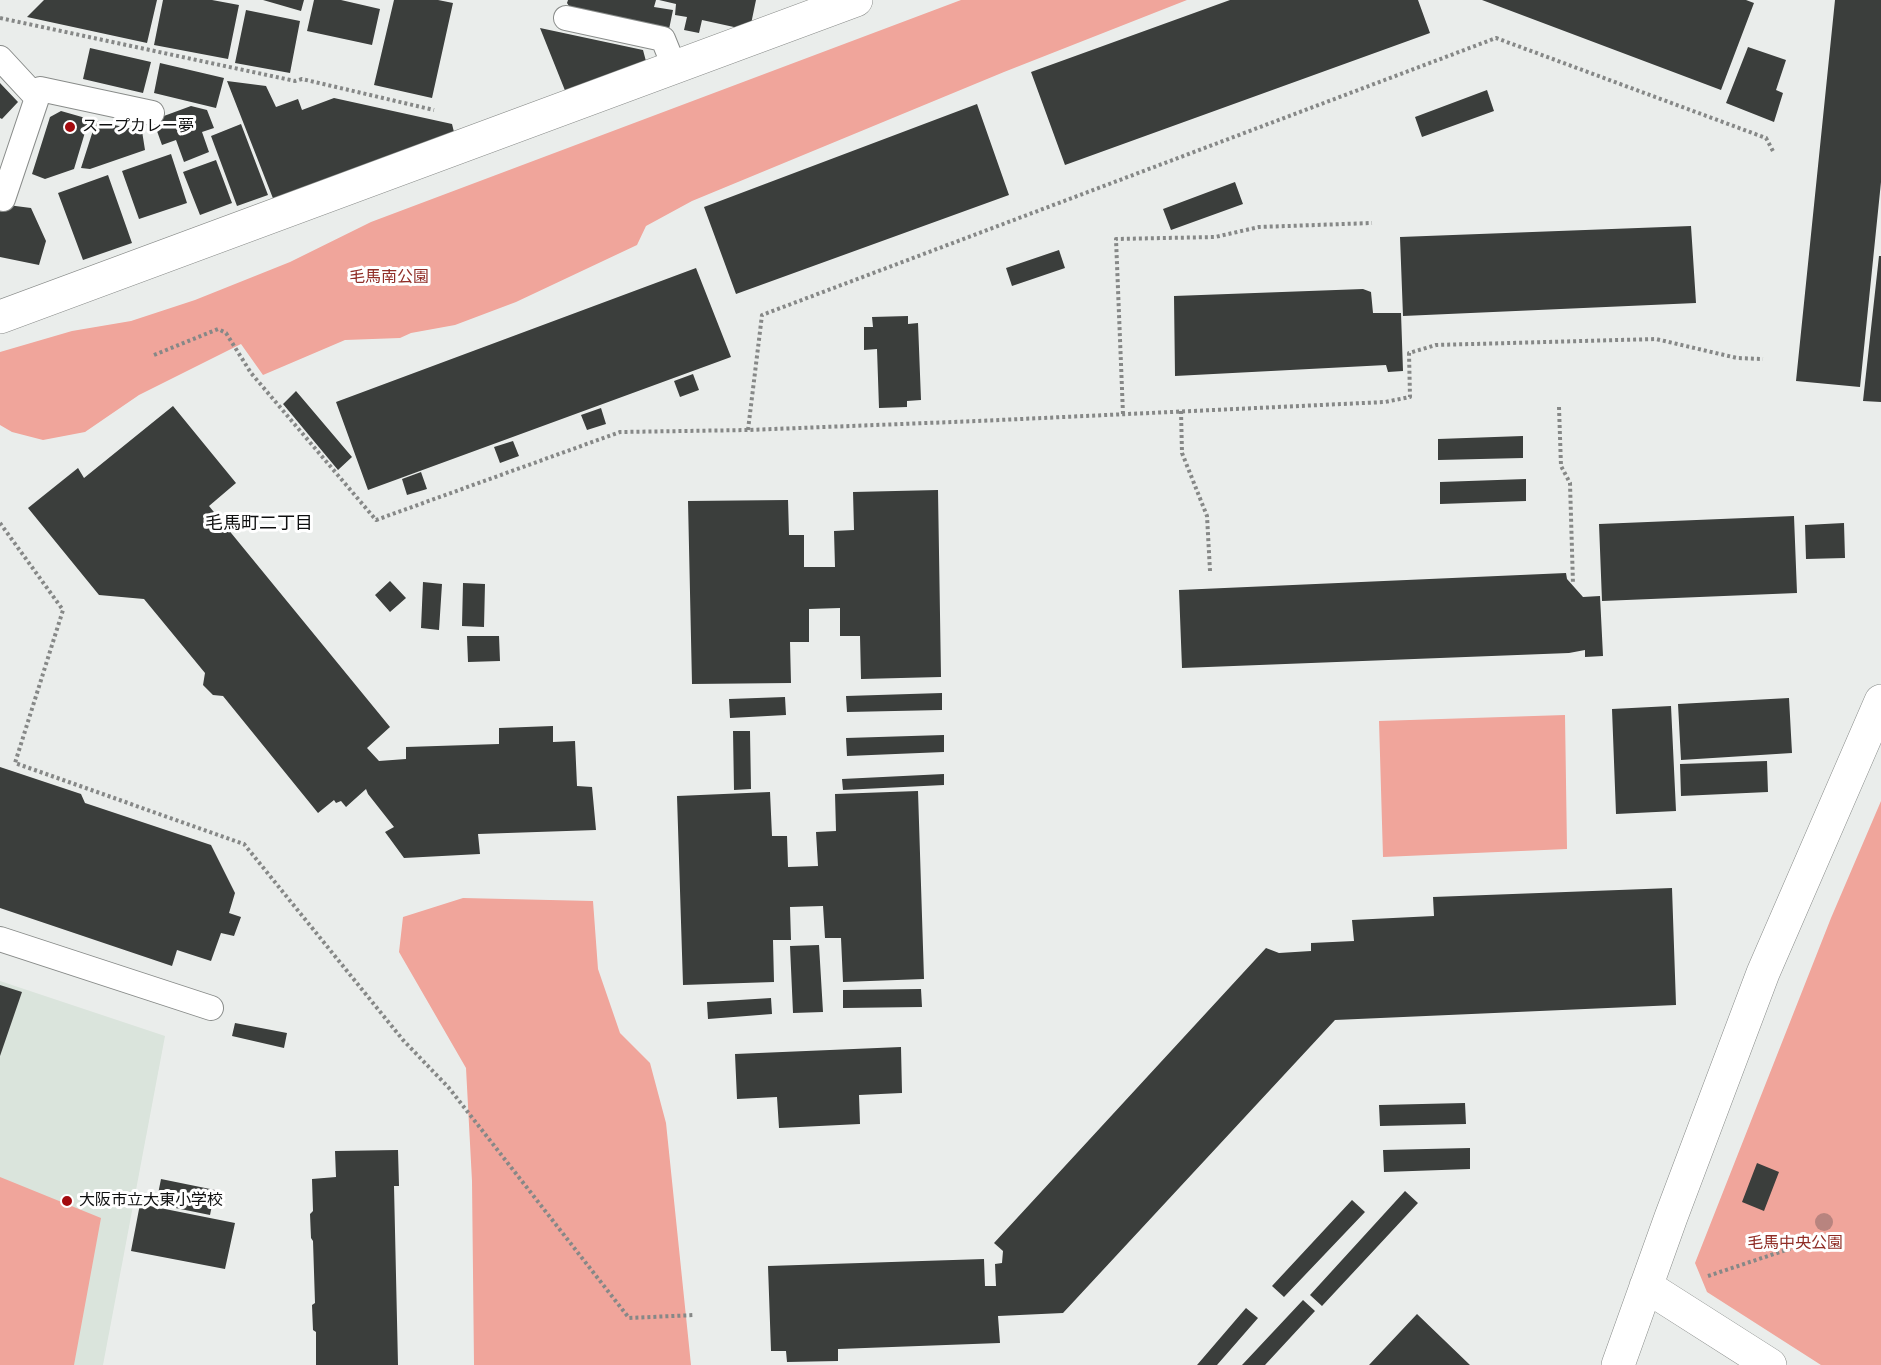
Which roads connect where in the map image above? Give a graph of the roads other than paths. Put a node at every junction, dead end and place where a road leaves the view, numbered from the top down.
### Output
1 (856, 0) edge
2 (566, 18) dead end
3 (0, 58) edge
4 (674, 66) junction
5 (37, 98) junction
6 (152, 113) dead end
7 (3, 199) dead end
8 (0, 317) edge
9 (1881, 701) edge
10 (0, 939) edge
11 (211, 1008) dead end
12 (1646, 1286) junction
13 (1618, 1365) edge
14 (1770, 1365) edge

1 - 4 street
2 - 4 lane
3 - 5 lane
4 - 8 street
5 - 6 lane
5 - 7 lane
9 - 12 street
10 - 11 lane
12 - 13 street
12 - 14 street

